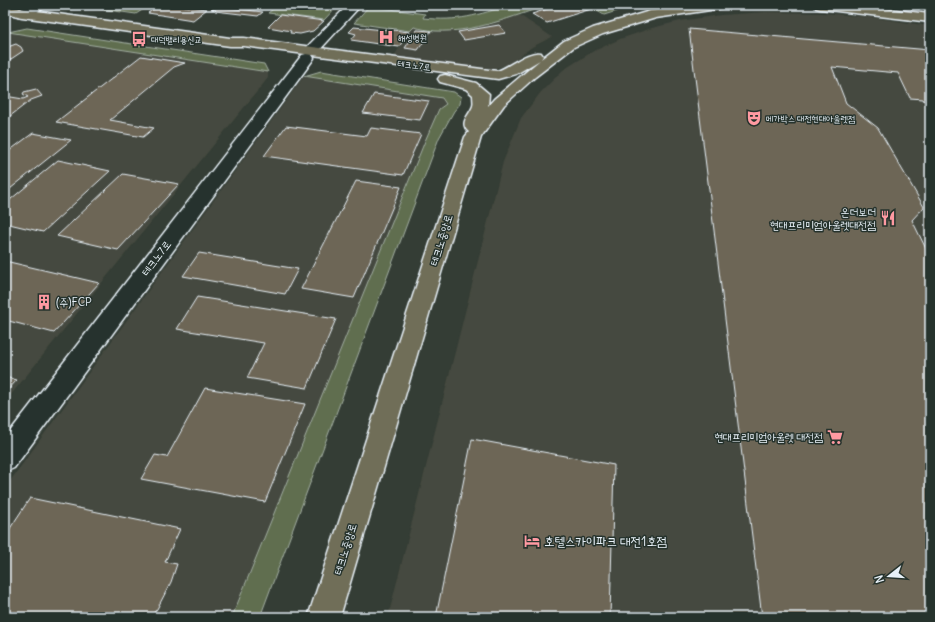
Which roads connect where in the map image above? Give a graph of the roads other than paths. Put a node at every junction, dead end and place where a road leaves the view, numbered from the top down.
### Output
1 (39, 5) edge
2 (355, 5) edge
3 (717, 5) edge
4 (820, 5) edge
5 (886, 5) edge
6 (5, 9) edge
7 (22, 13) junction
8 (930, 16) edge
9 (5, 22) edge
10 (569, 44) junction
11 (309, 54) junction
12 (473, 137) junction
13 (5, 459) edge
14 (324, 617) edge

1 - 7 street
2 - 11 street
3 - 10 main road, 테크노중앙로
4 - 8 main road
5 - 8 main road
6 - 7 main road, 테크노7로
7 - 9 main road
7 - 11 main road, 테크노7로
10 - 11 main road, 테크노7로
10 - 12 main road, 테크노중앙로
11 - 12 main road, 테크노7로
11 - 13 street, 테크노7로
12 - 14 main road, 테크노중앙로

